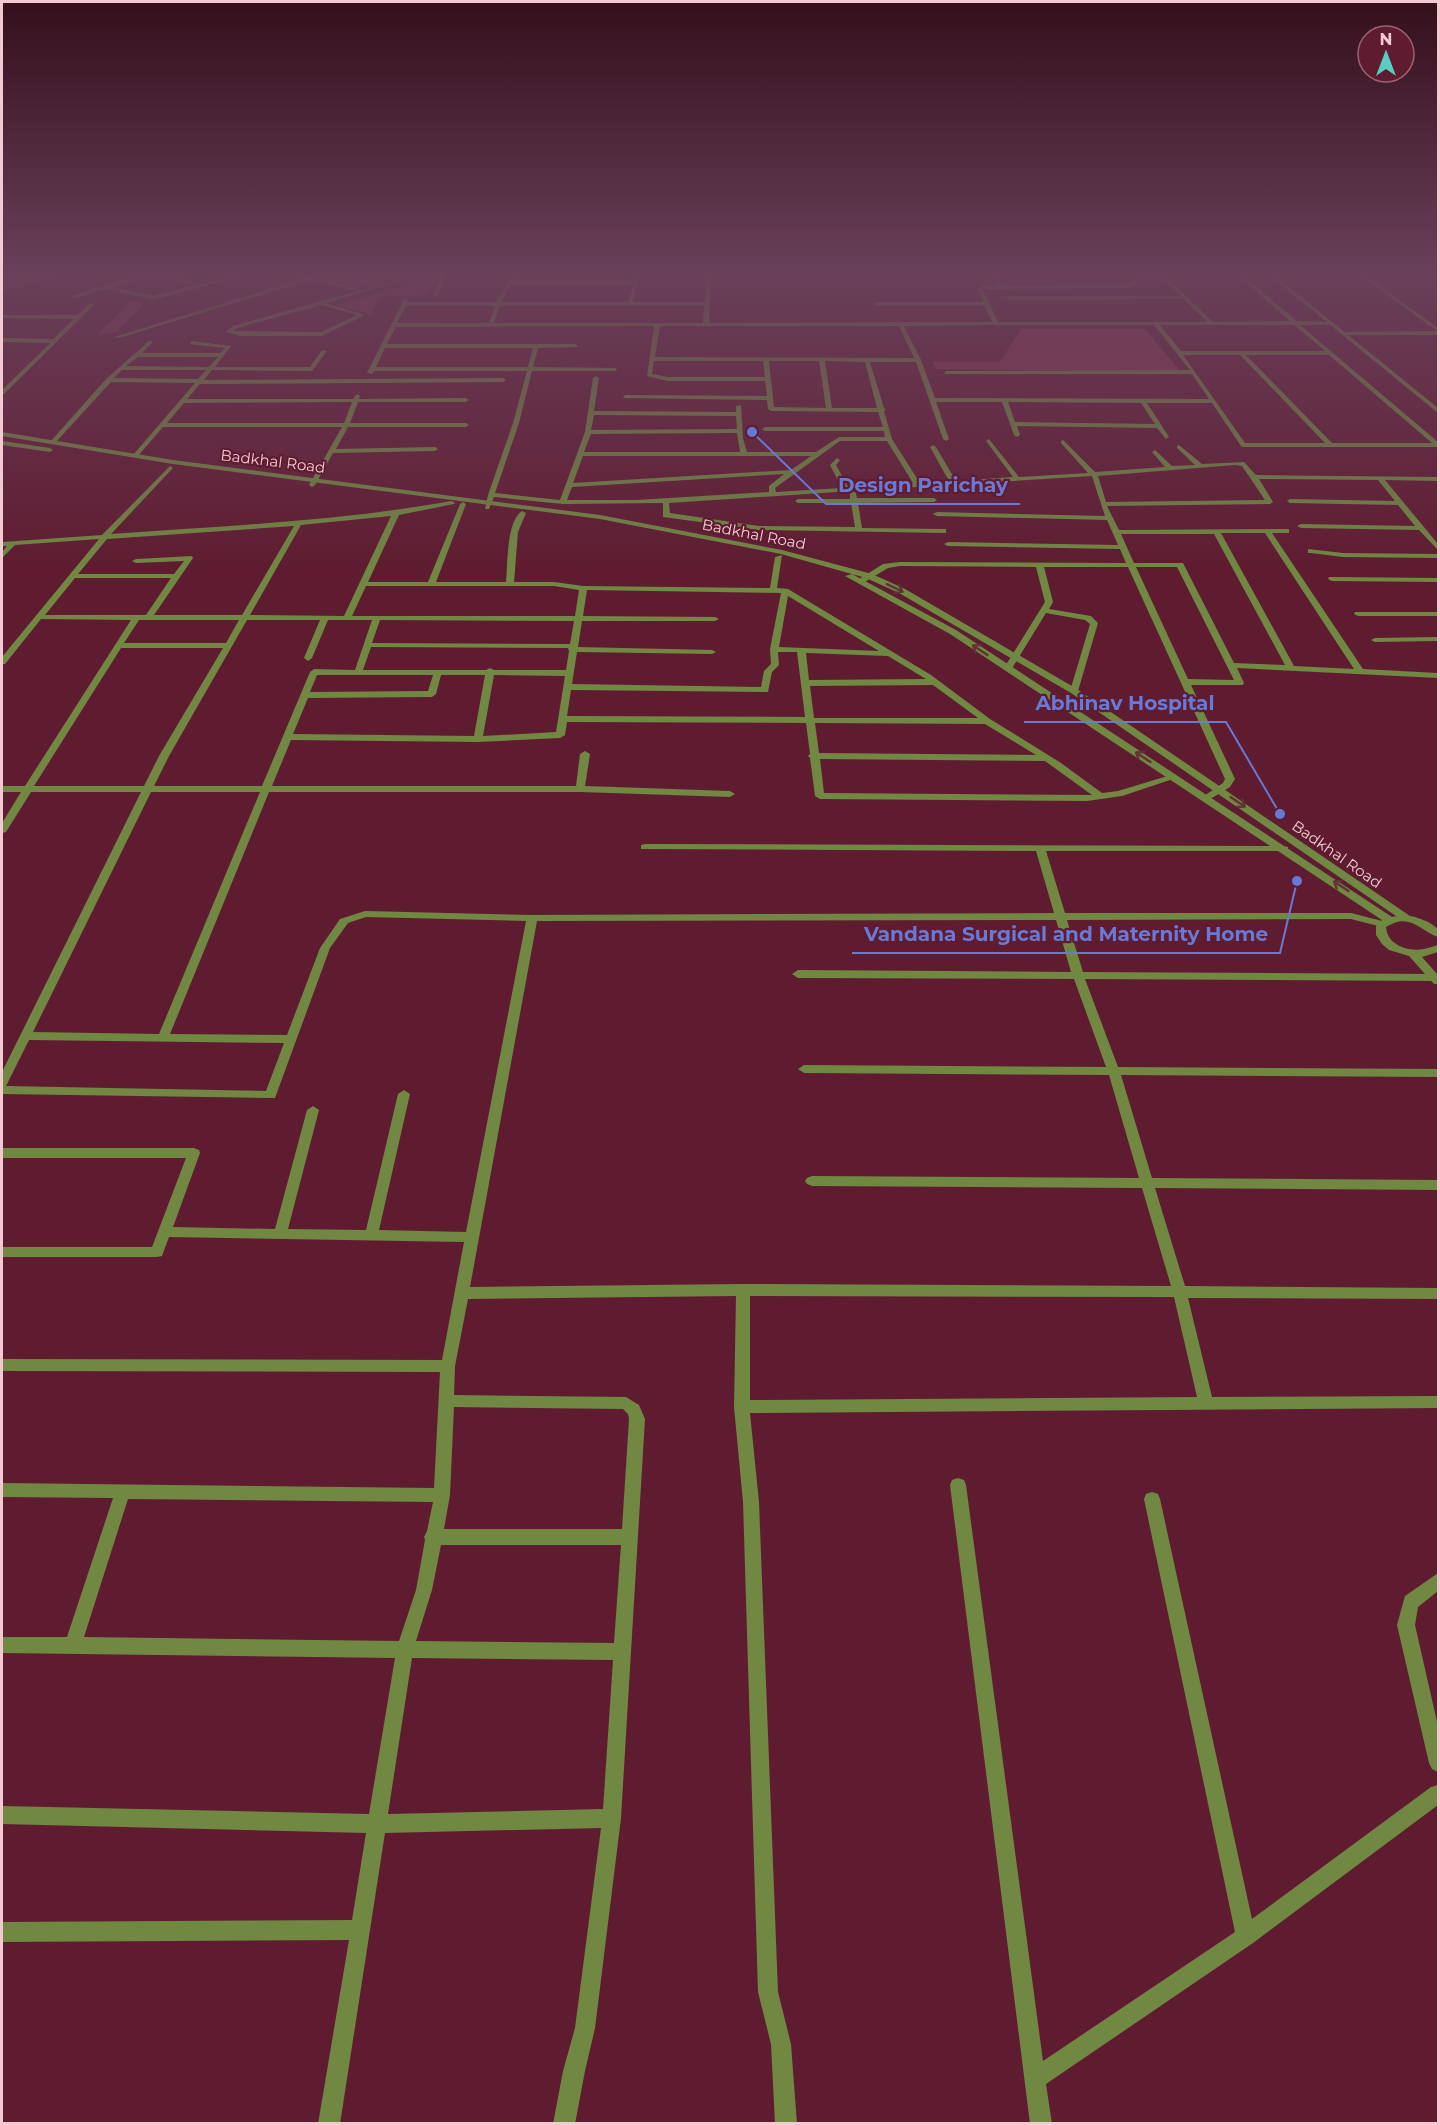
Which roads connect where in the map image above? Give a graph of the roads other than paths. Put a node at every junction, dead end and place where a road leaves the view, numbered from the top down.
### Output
1 (25, 369) edge
2 (119, 369) edge
3 (211, 369) edge
4 (372, 369) edge
5 (529, 369) edge
6 (650, 369) edge
7 (767, 369) edge
8 (823, 369) edge
9 (870, 369) edge
10 (921, 369) edge
11 (1192, 369) edge
12 (1257, 369) edge
13 (1351, 369) edge
14 (1387, 369) edge
15 (1194, 372) junction
16 (946, 373) dead end
17 (596, 378) dead end
18 (769, 379) junction
19 (108, 380) junction
20 (503, 380) dead end
21 (200, 381) junction
22 (364, 381) junction
23 (3, 391) edge
24 (625, 397) dead end
25 (770, 398) junction
26 (355, 400) junction
27 (466, 400) dead end
28 (932, 400) junction
29 (1004, 400) junction
30 (182, 401) junction
31 (1073, 401) junction
32 (1212, 401) junction
33 (1144, 402) junction
34 (739, 406) dead end
35 (829, 409) junction
36 (1077, 409) dead end
37 (883, 410) junction
38 (1438, 411) edge
39 (590, 413) junction
40 (740, 414) junction
41 (1081, 417) dead end
42 (1013, 424) junction
43 (161, 425) junction
44 (346, 425) junction
45 (465, 425) dead end
46 (1084, 425) junction
47 (1159, 426) junction
48 (765, 429) dead end
49 (886, 429) junction
50 (740, 431) junction
51 (588, 432) junction
52 (2, 434) edge
53 (1017, 435) dead end
54 (1166, 437) dead end
55 (889, 439) junction
56 (946, 439) dead end
57 (989, 441) dead end
58 (53, 442) junction
59 (1063, 442) dead end
60 (2, 443) edge
61 (1330, 445) junction
62 (1438, 445) edge
63 (933, 447) dead end
64 (1179, 447) dead end
65 (435, 449) dead end
66 (332, 451) junction
67 (1155, 452) dead end
68 (744, 453) junction
69 (581, 454) junction
70 (816, 454) junction
71 (135, 456) junction
72 (837, 460) dead end
73 (1200, 466) junction
74 (170, 468) junction
75 (1170, 468) junction
76 (791, 472) junction
77 (1095, 476) junction
78 (1254, 477) junction
79 (674, 479) junction
80 (1380, 479) junction
81 (1438, 479) edge
82 (1018, 480) junction
83 (313, 482) junction
84 (954, 484) junction
85 (571, 485) junction
86 (918, 486) junction
87 (932, 486) junction
88 (849, 489) junction
89 (773, 495) junction
90 (934, 500) junction
91 (489, 501) junction
92 (798, 501) dead end
93 (855, 501) junction
94 (1290, 501) dead end
95 (563, 502) junction
96 (677, 502) junction
97 (1400, 502) junction
98 (452, 503) junction
99 (666, 503) junction
100 (463, 504) junction
101 (1102, 504) junction
102 (396, 513) junction
103 (522, 513) junction
104 (937, 514) junction
105 (1110, 518) junction
106 (299, 523) junction
107 (1302, 526) dead end
108 (1422, 528) junction
109 (859, 530) junction
110 (943, 531) junction
111 (1216, 531) junction
112 (1267, 531) junction
113 (1286, 531) dead end
114 (1116, 532) junction
115 (106, 536) junction
116 (2, 544) edge
117 (12, 544) junction
118 (948, 544) junction
119 (1437, 545) edge
120 (1123, 547) junction
121 (1311, 551) dead end
122 (2, 556) edge
123 (1438, 556) edge
124 (779, 557) junction
125 (136, 561) dead end
126 (950, 563) junction
127 (1039, 564) junction
128 (1131, 565) junction
129 (72, 576) junction
130 (177, 576) junction
131 (869, 576) junction
132 (1332, 579) dead end
133 (1438, 580) edge
134 (860, 581) junction
135 (363, 584) junction
136 (431, 584) junction
137 (510, 584) junction
138 (582, 588) junction
139 (773, 590) junction
140 (785, 591) junction
141 (1044, 610) junction
142 (1358, 614) dead end
143 (1438, 614) edge
144 (38, 617) junction
145 (136, 618) junction
146 (148, 618) junction
147 (246, 618) junction
148 (325, 618) junction
149 (347, 618) junction
150 (377, 618) junction
151 (577, 618) junction
152 (715, 619) dead end
153 (1438, 639) edge
154 (1376, 640) dead end
155 (230, 645) junction
156 (368, 645) junction
157 (118, 646) junction
158 (572, 648) junction
159 (774, 649) junction
160 (801, 650) junction
161 (712, 652) dead end
162 (891, 654) junction
163 (1015, 657) junction
164 (308, 658) dead end
165 (2, 662) edge
166 (1231, 665) junction
167 (1008, 668) junction
168 (1291, 668) junction
169 (438, 671) junction
170 (490, 671) junction
171 (1360, 671) junction
172 (358, 672) junction
173 (569, 673) junction
174 (1438, 676) edge
175 (935, 682) junction
176 (1185, 682) junction
177 (804, 683) junction
178 (567, 687) junction
179 (1074, 691) junction
180 (304, 695) junction
181 (562, 719) junction
182 (809, 720) junction
183 (987, 720) junction
184 (287, 737) junction
185 (478, 738) junction
186 (585, 754) dead end
187 (813, 756) junction
188 (1046, 758) junction
189 (1174, 777) junction
190 (2, 789) edge
191 (27, 789) junction
192 (147, 789) junction
193 (266, 789) junction
194 (580, 789) junction
195 (1220, 790) junction
196 (730, 794) dead end
197 (1100, 796) junction
198 (1207, 798) junction
199 (2, 830) edge
200 (645, 847) dead end
201 (1040, 848) junction
202 (1284, 849) junction
203 (1061, 915) junction
204 (532, 918) junction
205 (1406, 918) junction
206 (1386, 922) junction
207 (1438, 933) edge
208 (1438, 948) edge
209 (1413, 953) junction
210 (798, 974) dead end
211 (1078, 975) junction
212 (1437, 979) edge
213 (26, 1036) junction
214 (163, 1037) junction
215 (292, 1039) junction
216 (1113, 1069) junction
217 (804, 1070) dead end
218 (1438, 1073) edge
219 (2, 1083) edge
220 (2, 1090) edge
221 (404, 1094) dead end
222 (313, 1110) dead end
223 (2, 1153) edge
224 (812, 1181) dead end
225 (1147, 1182) junction
226 (1438, 1185) edge
227 (165, 1232) junction
228 (280, 1234) junction
229 (371, 1236) junction
230 (471, 1238) junction
231 (2, 1252) edge
232 (743, 1290) junction
233 (461, 1293) junction
234 (1180, 1293) junction
235 (1438, 1293) edge
236 (2, 1365) edge
237 (448, 1366) junction
238 (447, 1401) junction
239 (1438, 1402) edge
240 (1206, 1403) junction
241 (742, 1407) junction
242 (958, 1485) dead end
243 (2, 1490) edge
244 (123, 1491) junction
245 (442, 1495) junction
246 (1152, 1499) dead end
247 (432, 1537) junction
248 (630, 1537) junction
249 (1438, 1581) edge
250 (2, 1645) edge
251 (73, 1646) junction
252 (405, 1649) junction
253 (623, 1652) junction
254 (1438, 1763) edge
255 (1438, 1794) edge
256 (2, 1815) edge
257 (612, 1818) junction
258 (377, 1824) junction
259 (360, 1930) junction
260 (2, 1932) edge
261 (1246, 1936) junction
262 (1035, 2079) junction
263 (329, 2124) edge
264 (564, 2124) edge
265 (786, 2124) edge
266 (1041, 2124) edge

1 - 23 street
2 - 19 street
3 - 21 street
4 - 22 street
5 - 91 street
6 - 18 street
7 - 18 street
8 - 35 street
9 - 37 street
10 - 28 street
11 - 15 street
12 - 61 street
13 - 62 street
14 - 38 street
15 - 16 street
15 - 32 street
17 - 39 street
18 - 25 street
19 - 21 street
19 - 58 street
20 - 22 street
21 - 22 street
21 - 30 street
22 - 26 street
24 - 25 street
25 - 35 street
26 - 27 street
26 - 30 street
26 - 44 street
28 - 29 street
28 - 56 street
29 - 31 street
29 - 42 street
30 - 43 street
31 - 33 street
31 - 36 street
32 - 33 street
32 - 61 street
33 - 47 street
34 - 40 street
35 - 37 street
37 - 49 street
39 - 40 street
39 - 51 street
40 - 50 street
41 - 46 street
42 - 46 street
42 - 53 street
43 - 44 street
43 - 71 street
44 - 45 street
44 - 66 street
46 - 47 street
47 - 54 street
48 - 49 street
49 - 55 street
50 - 51 street
50 - 68 street
51 - 69 street
52 - 58 street, Badkhal Road
55 - 70 street
55 - 86 street
57 - 82 street
58 - 71 street, Badkhal Road
59 - 77 street
60 - 74 street, Badkhal Road
61 - 62 street
63 - 84 street
64 - 73 street
65 - 66 street
66 - 83 street
67 - 75 street
68 - 69 street
68 - 70 street
69 - 85 street
70 - 76 street
71 - 83 street, Badkhal Road
72 - 88 street
73 - 75 street
73 - 78 street
74 - 83 street, Badkhal Road
74 - 115 street
75 - 77 street
76 - 79 street
76 - 89 street
77 - 82 street
77 - 101 street
78 - 80 street
78 - 101 street
79 - 85 street
79 - 96 street
80 - 81 street
80 - 97 street
82 - 84 street
83 - 91 street, Badkhal Road
83 - 98 street, Badkhal Road
84 - 87 street
85 - 95 street
86 - 87 street
86 - 88 street
87 - 90 street
88 - 89 street
88 - 93 street
89 - 96 street
90 - 93 street
90 - 104 street
91 - 95 street
91 - 100 street, Badkhal Road
91 - 103 street, Badkhal Road
91 - 131 street, Badkhal Road
92 - 93 street
93 - 109 street
94 - 97 street
95 - 99 street
96 - 99 street
97 - 108 street
98 - 100 street, Badkhal Road
98 - 102 street
99 - 109 street
100 - 136 street
101 - 105 street
102 - 106 street
102 - 135 street
103 - 124 street, Badkhal Road
103 - 137 street
104 - 105 street
104 - 110 street
105 - 114 street
106 - 115 street
106 - 147 street
107 - 108 street
108 - 119 street
109 - 110 street
110 - 118 street
111 - 112 street
111 - 114 street
111 - 168 street
112 - 113 street
112 - 171 street
114 - 120 street
115 - 117 street
115 - 129 street
116 - 117 street
117 - 122 street
118 - 120 street
118 - 126 street
120 - 128 street
121 - 123 street
124 - 134 street, Badkhal Road
124 - 139 street
125 - 130 street
126 - 127 street
126 - 131 street
127 - 128 street
127 - 141 street
128 - 166 street
128 - 176 street
129 - 130 street
129 - 144 street
130 - 146 street
131 - 134 street
131 -> 163 street, Badkhal Road
132 - 133 street
167 -> 134 street, Badkhal Road
135 - 136 street
135 - 149 street
136 - 137 street
137 - 138 street
138 - 139 street
138 - 151 street
139 - 140 street
140 - 159 street
140 - 162 street
141 - 163 street
141 - 179 street
142 - 143 street
144 - 145 street
144 - 165 street
145 - 146 street
145 - 157 street
146 - 147 street
147 - 148 street
147 - 155 street
148 - 149 street
148 - 164 street
149 - 150 street
150 - 151 street
150 - 156 street
151 - 152 street
151 - 158 street
153 - 154 street
155 - 157 street
155 - 192 street
156 - 158 street
156 - 172 street
157 - 191 street
158 - 161 street
158 - 173 street
159 - 160 street
159 - 178 street
160 - 162 street
160 - 177 street
162 - 175 street
163 - 167 street
163 - 179 street, Badkhal Road
166 - 168 street
166 - 176 street
189 -> 167 street, Badkhal Road
168 - 171 street
169 - 170 street
169 - 172 street
169 - 180 street
170 - 173 street
170 - 185 street
171 - 174 street
172 - 180 street
173 - 178 street
175 - 177 street
175 - 183 street
176 - 195 street
177 - 182 street
178 - 181 street
179 - 195 street, Badkhal Road
180 - 184 street
181 - 182 street
181 - 185 street
182 - 183 street
182 - 187 street
183 - 188 street
184 - 185 street
184 - 193 street
186 - 194 street
187 - 188 street
187 - 197 street
188 - 197 street
189 - 197 street
189 - 198 street, Badkhal Road
190 - 191 street
191 - 192 street
191 - 199 street
192 - 193 street
192 - 213 street
193 - 194 street
193 - 214 street
194 - 196 street
195 - 198 street
195 -> 205 street, Badkhal Road
198 - 202 street, Badkhal Road
200 - 201 street
201 - 202 street
201 - 203 street
206 -> 202 street, Badkhal Road
203 - 204 street
203 - 206 street
203 - 211 street
204 - 215 street
204 - 230 street
205 - 206 street
205 - 207 street, Badkhal Road
206 - 209 street
208 - 209 street
209 - 212 street
210 - 211 street
211 - 212 street
211 - 216 street
213 - 214 street
213 - 219 street
214 - 215 street
215 - 220 street
216 - 217 street
216 - 218 street
216 - 225 street
221 - 229 street
222 - 228 street
223 - 227 street
224 - 225 street
225 - 226 street
225 - 234 street
227 - 228 street
227 - 231 street
228 - 229 street
229 - 230 street
230 - 233 street
232 - 233 street
232 - 234 street
232 - 241 street
233 - 237 street
234 - 235 street
234 - 240 street
236 - 237 street
237 - 238 street
238 - 245 street
238 - 248 street
239 - 240 street
240 - 241 street
241 - 265 street
242 - 262 street
243 - 244 street
244 - 245 street
244 - 251 street
245 - 247 street
246 - 261 street
247 - 248 street
247 - 252 street
248 - 253 street
249 - 254 street
250 - 251 street
251 - 252 street
252 - 253 street
252 - 258 street
253 - 257 street
255 - 261 street
256 - 258 street
257 - 258 street
257 - 264 street
258 - 259 street
259 - 260 street
259 - 263 street
261 - 262 street
262 - 266 street

